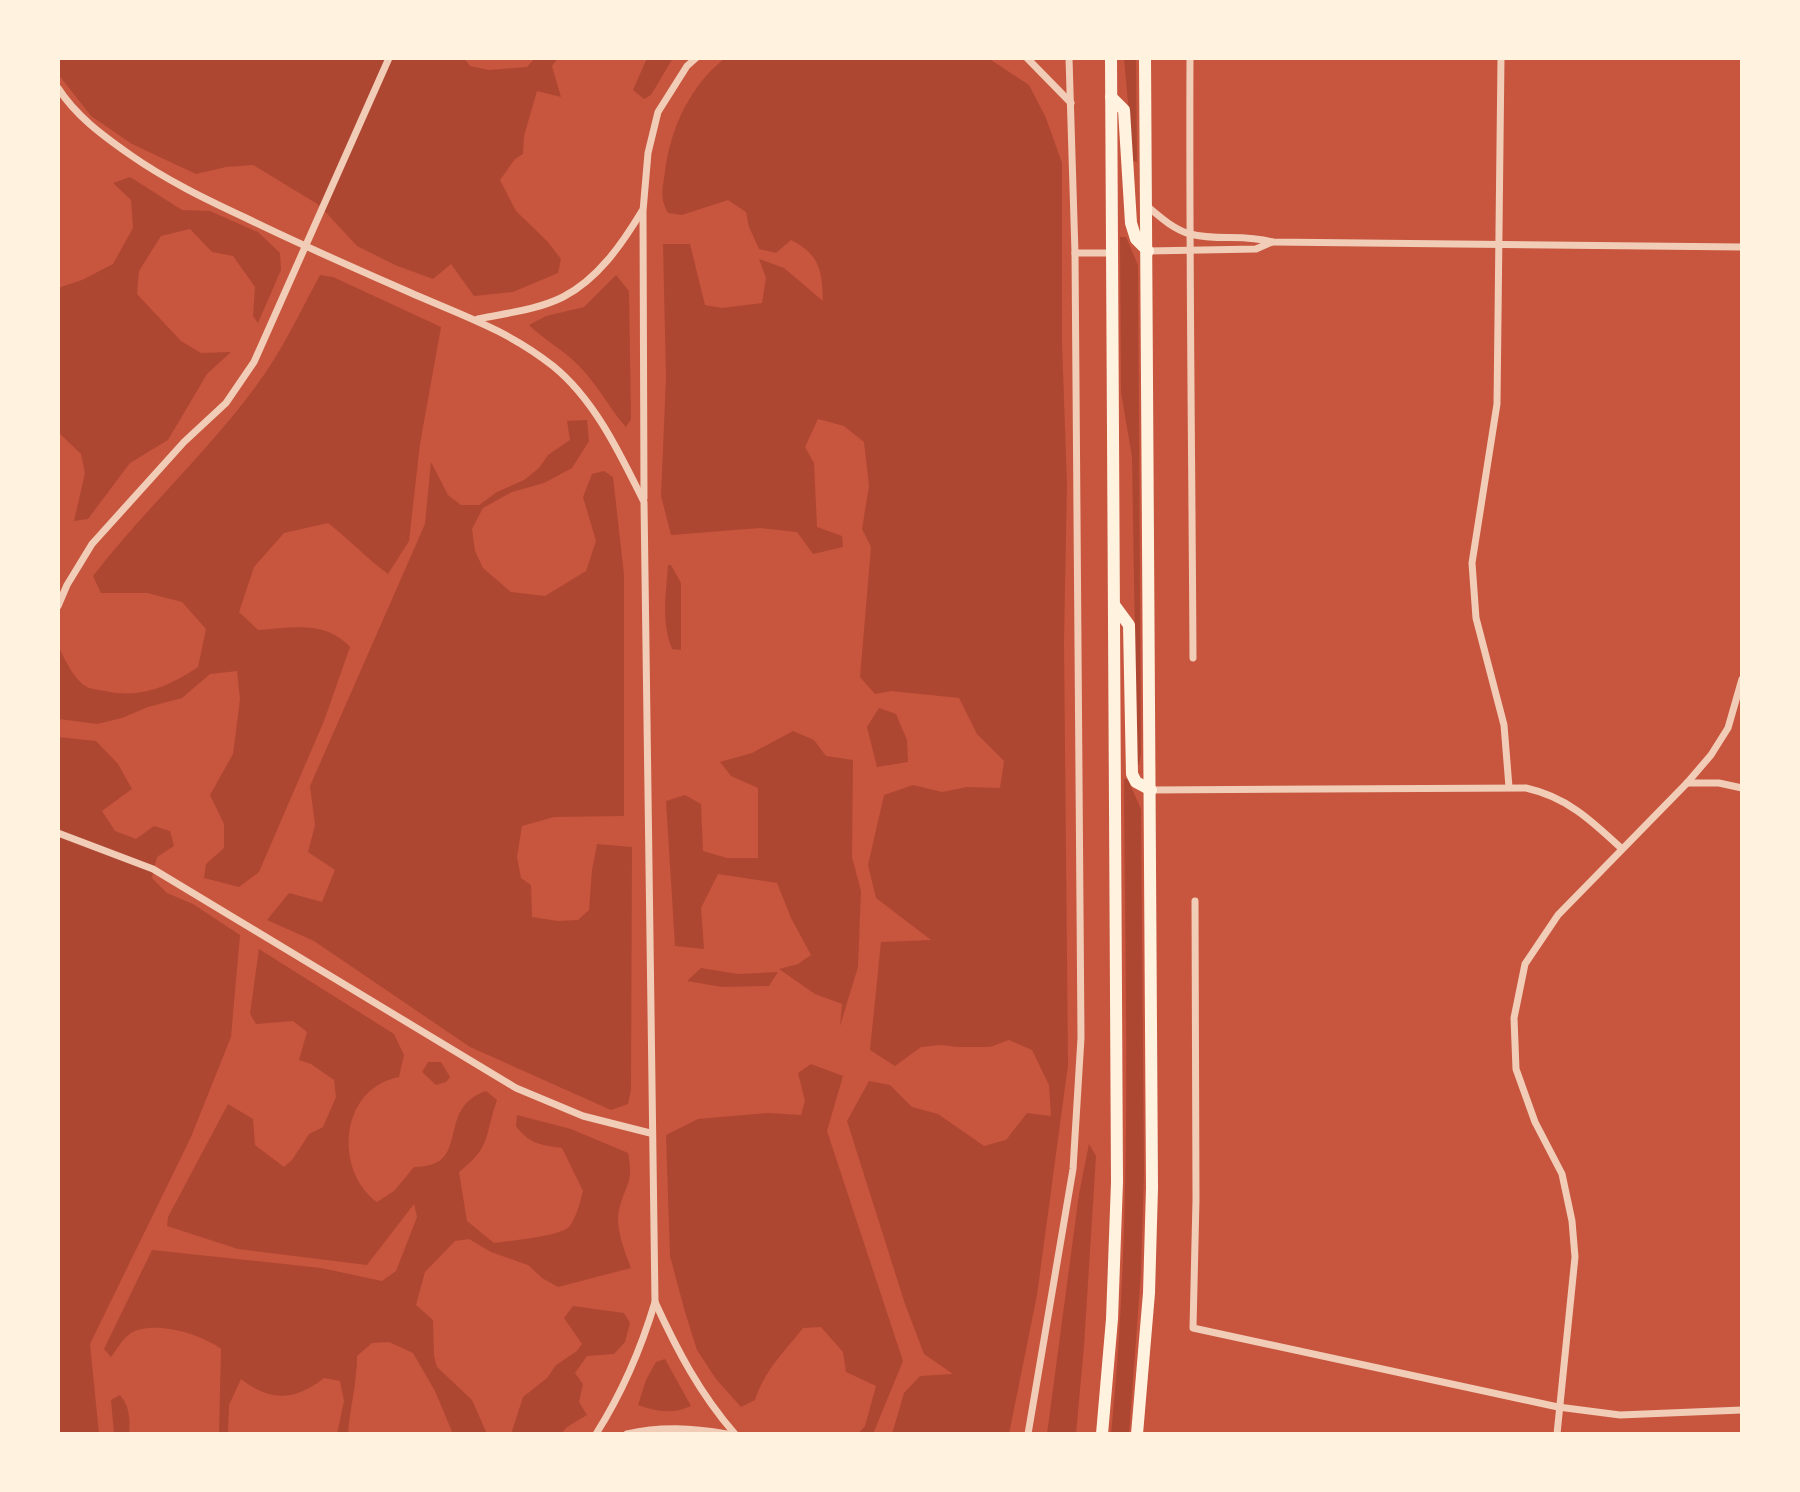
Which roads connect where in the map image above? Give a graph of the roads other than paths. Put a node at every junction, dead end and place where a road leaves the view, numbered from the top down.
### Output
1 (389, 58) edge
2 (696, 58) edge
3 (1027, 58) edge
4 (1069, 58) edge
5 (1111, 58) edge
6 (1145, 58) edge
7 (1190, 58) edge
8 (1501, 58) edge
9 (58, 88) edge
10 (1111, 97) junction
11 (1071, 103) junction
12 (1147, 206) junction
13 (643, 211) junction
14 (1189, 233) junction
15 (1272, 242) junction
16 (1499, 246) junction
17 (307, 247) junction
18 (1742, 247) edge
19 (1148, 251) junction
20 (1191, 251) junction
21 (1075, 253) junction
22 (1112, 253) junction
23 (478, 319) junction
24 (644, 502) junction
25 (58, 606) edge
26 (1115, 606) junction
27 (1193, 658) dead end
28 (1742, 679) edge
29 (1687, 783) junction
30 (1509, 787) junction
31 (1742, 788) edge
32 (1151, 790) junction
33 (58, 833) edge
34 (1621, 848) junction
35 (1195, 901) dead end
36 (650, 1133) junction
37 (655, 1302) junction
38 (1558, 1407) junction
39 (1742, 1410) edge
40 (596, 1434) edge
41 (627, 1434) edge
42 (727, 1434) edge
43 (735, 1434) edge
44 (1028, 1434) edge
45 (1102, 1434) edge
46 (1137, 1434) edge
47 (1557, 1434) edge

1 - 17 street
2 - 13 street
3 - 11 street
4 - 11 street
5 - 10 highway
6 - 12 highway
7 - 14 street
8 - 16 street
9 - 17 street
10 - 19 highway
10 - 22 highway
11 - 21 street
12 - 14 street
12 - 19 highway
13 - 23 street
13 - 24 street
14 - 15 street
14 - 20 street
15 - 16 street
15 - 20 street
16 - 18 street
16 - 30 street
17 - 23 street
17 - 25 street
19 - 20 street
19 - 32 highway
20 - 27 street
21 - 22 street
21 - 44 street
22 - 26 highway
23 - 24 street
24 - 36 street
26 - 32 highway
26 - 45 highway
28 - 29 street
29 - 31 street
29 - 34 street
30 - 32 street
30 - 34 street
32 - 46 highway
33 - 36 street
34 - 38 street
35 - 38 street
36 - 37 street
37 - 40 street
37 - 43 street
38 - 39 street
38 - 47 street
41 - 42 street

